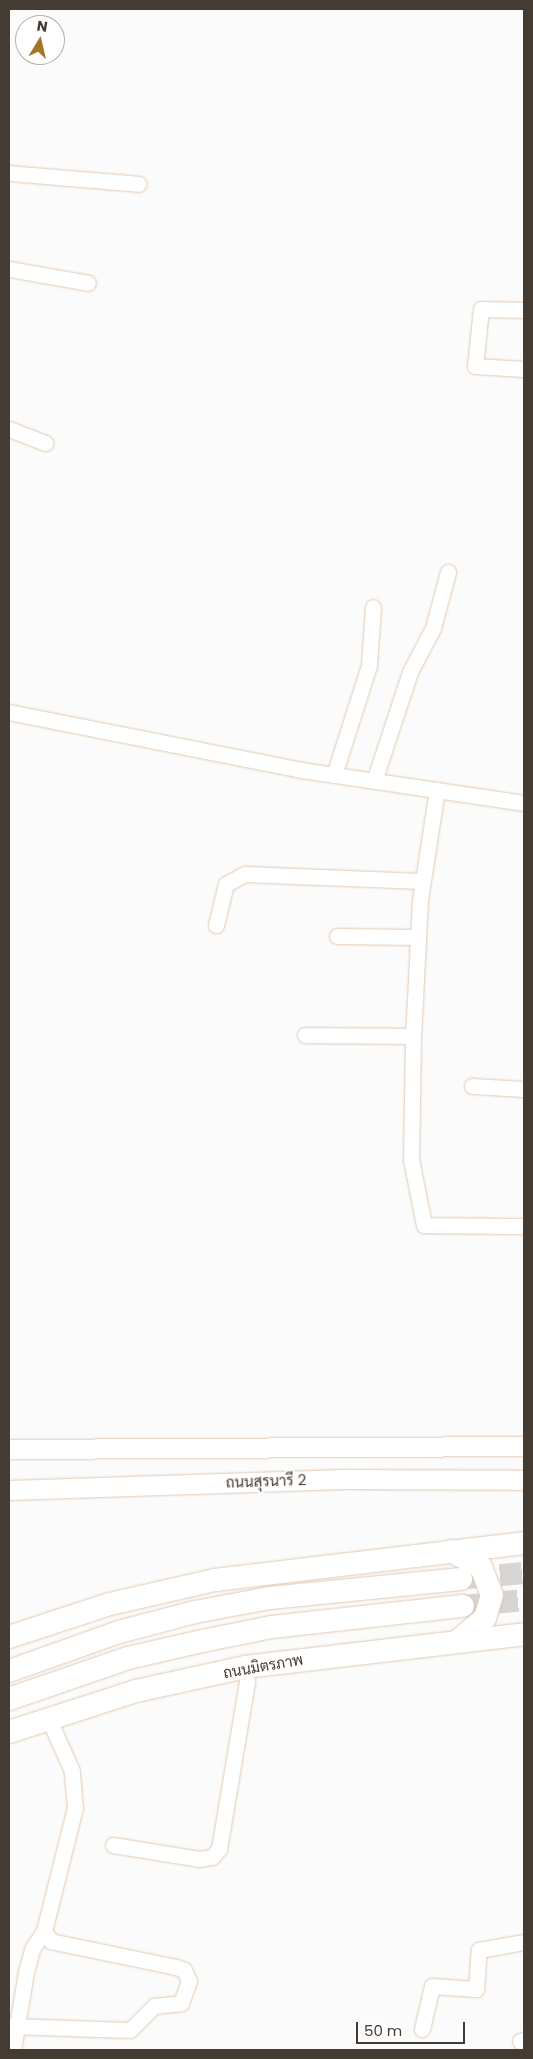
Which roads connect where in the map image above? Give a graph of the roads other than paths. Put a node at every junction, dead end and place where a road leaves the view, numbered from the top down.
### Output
1 (9, 173) edge
2 (139, 184) dead end
3 (9, 269) edge
4 (88, 283) dead end
5 (524, 310) edge
6 (524, 369) edge
7 (9, 429) edge
8 (45, 443) dead end
9 (448, 572) dead end
10 (373, 607) dead end
11 (9, 712) edge
12 (334, 775) junction
13 (374, 781) junction
14 (437, 790) junction
15 (524, 803) edge
16 (422, 880) junction
17 (216, 925) dead end
18 (337, 936) dead end
19 (417, 937) junction
20 (305, 1035) dead end
21 (413, 1036) junction
22 (472, 1086) dead end
23 (524, 1089) edge
24 (524, 1226) edge
25 (524, 1446) edge
26 (9, 1449) edge
27 (524, 1480) edge
28 (9, 1490) edge
29 (524, 1543) edge
30 (450, 1551) junction
31 (461, 1579) tunnel mouth
32 (463, 1606) tunnel mouth
33 (524, 1634) edge
34 (9, 1637) edge
35 (458, 1641) junction
36 (245, 1667) junction
37 (9, 1671) edge
38 (9, 1699) edge
39 (48, 1717) junction
40 (9, 1732) edge
41 (113, 1845) dead end
42 (44, 1932) junction
43 (524, 1942) edge
44 (13, 2027) edge
45 (422, 2029) dead end
46 (13, 2050) edge

1 - 2 street
3 - 4 street
5 - 6 street
7 - 8 street
9 - 13 street
10 - 12 street
11 - 12 street
12 - 13 street
13 - 14 street
14 - 15 street
14 - 16 street
16 - 17 street
16 - 19 street
18 - 19 street
19 - 21 street
20 - 21 street
21 - 24 street
22 - 23 street
25 - 26 main road
27 - 28 main road, ถนนสุรนารี 2
29 - 30 highway
30 - 34 highway
30 - 35 highway
31 - 37 highway
32 - 38 highway
33 - 35 highway, ถนนมิตรภาพ
35 - 36 highway, ถนนมิตรภาพ
36 - 39 highway, ถนนมิตรภาพ
36 - 41 street
39 - 40 highway, ถนนมิตรภาพ
39 - 42 street
42 - 44 street
42 - 44 street
43 - 45 street
44 - 46 street

